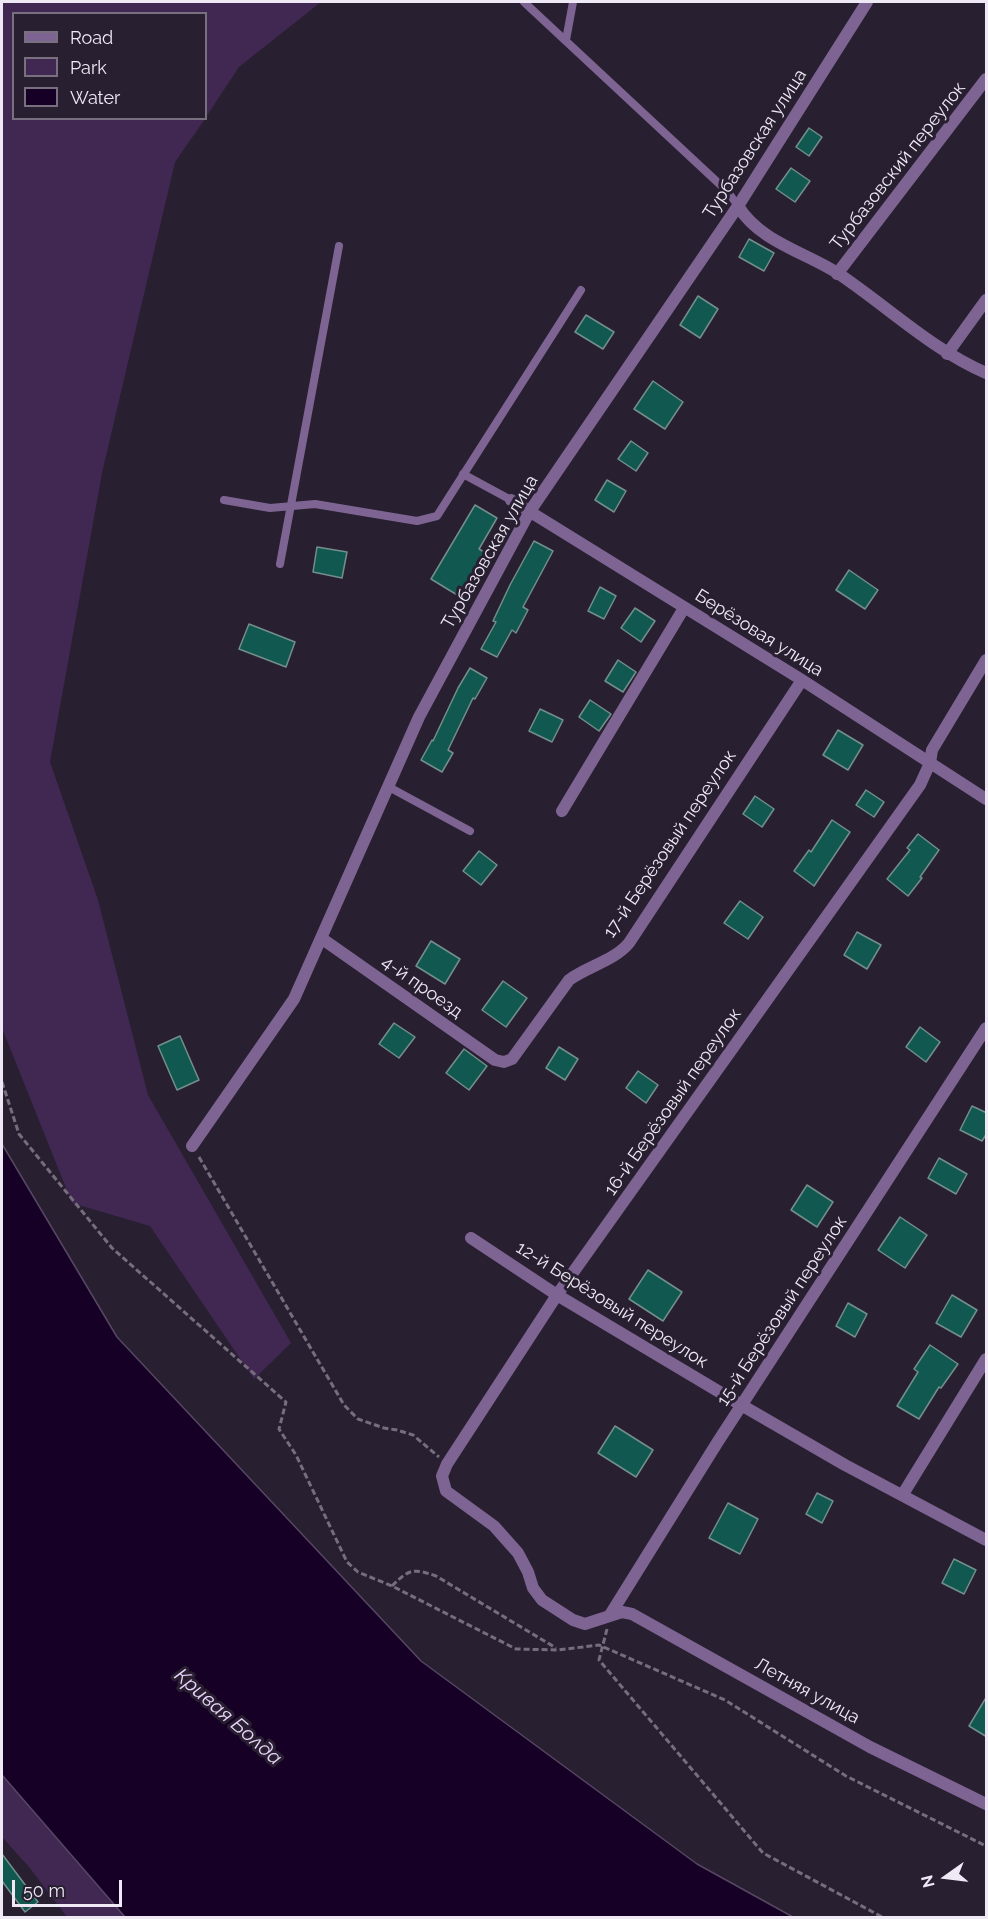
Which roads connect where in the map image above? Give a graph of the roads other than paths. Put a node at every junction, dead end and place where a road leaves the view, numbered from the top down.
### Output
1 (524, 2) edge
2 (573, 2) edge
3 (867, 2) edge
4 (566, 40) junction
5 (987, 80) edge
6 (738, 206) junction
7 (339, 246) dead end
8 (837, 273) junction
9 (581, 290) dead end
10 (987, 300) edge
11 (947, 354) junction
12 (987, 373) edge
13 (463, 474) junction
14 (224, 500) dead end
15 (511, 500) joint
16 (291, 505) junction
17 (530, 511) junction
18 (280, 564) dead end
19 (684, 608) junction
20 (987, 660) edge
21 (802, 680) junction
22 (930, 763) junction
23 (387, 786) junction
24 (987, 799) edge
25 (562, 811) dead end
26 (470, 831) dead end
27 (321, 938) junction
28 (987, 1028) edge
29 (504, 1062) joint
30 (192, 1146) road end
31 (471, 1238) dead end
32 (557, 1295) junction
33 (987, 1359) edge
34 (743, 1406) junction
35 (903, 1494) junction
36 (987, 1540) edge
37 (610, 1615) junction
38 (987, 1804) edge

1 - 4 lane
2 - 4 lane
3 - 6 street, Турбазовская улица
4 - 6 lane
5 - 8 street, Турбазовский переулок
6 - 8 street
6 - 17 street, Турбазовская улица
7 - 16 lane
8 - 11 street
9 - 13 lane
10 - 11 street
11 - 12 street
13 - 15 lane
13 - 16 lane
14 - 16 lane
15 - 17 street, Берёзовая улица
16 - 18 lane
17 - 19 street, Берёзовая улица
17 - 23 street, Турбазовская улица
19 - 21 street, Берёзовая улица
19 - 25 street
20 - 22 street, 16-й Берёзовый переулок
21 - 22 street, Берёзовая улица
21 - 29 street, 17-й Берёзовый переулок
22 - 24 street, Берёзовая улица
22 - 32 street, 16-й Берёзовый переулок
23 - 26 lane
23 - 27 street, Турбазовская улица
27 - 29 street, 4-й проезд
27 - 30 street, Турбазовская улица
28 - 34 street, 15-й Берёзовый переулок
31 - 32 street, 12-й Берёзовый переулок
32 - 34 street, 12-й Берёзовый переулок
32 - 37 street, 16-й Берёзовый переулок
33 - 35 street
34 - 35 street, 12-й Берёзовый переулок
34 - 37 street, 15-й Берёзовый переулок
35 - 36 street, 12-й Берёзовый переулок
37 - 38 street, Летняя улица

